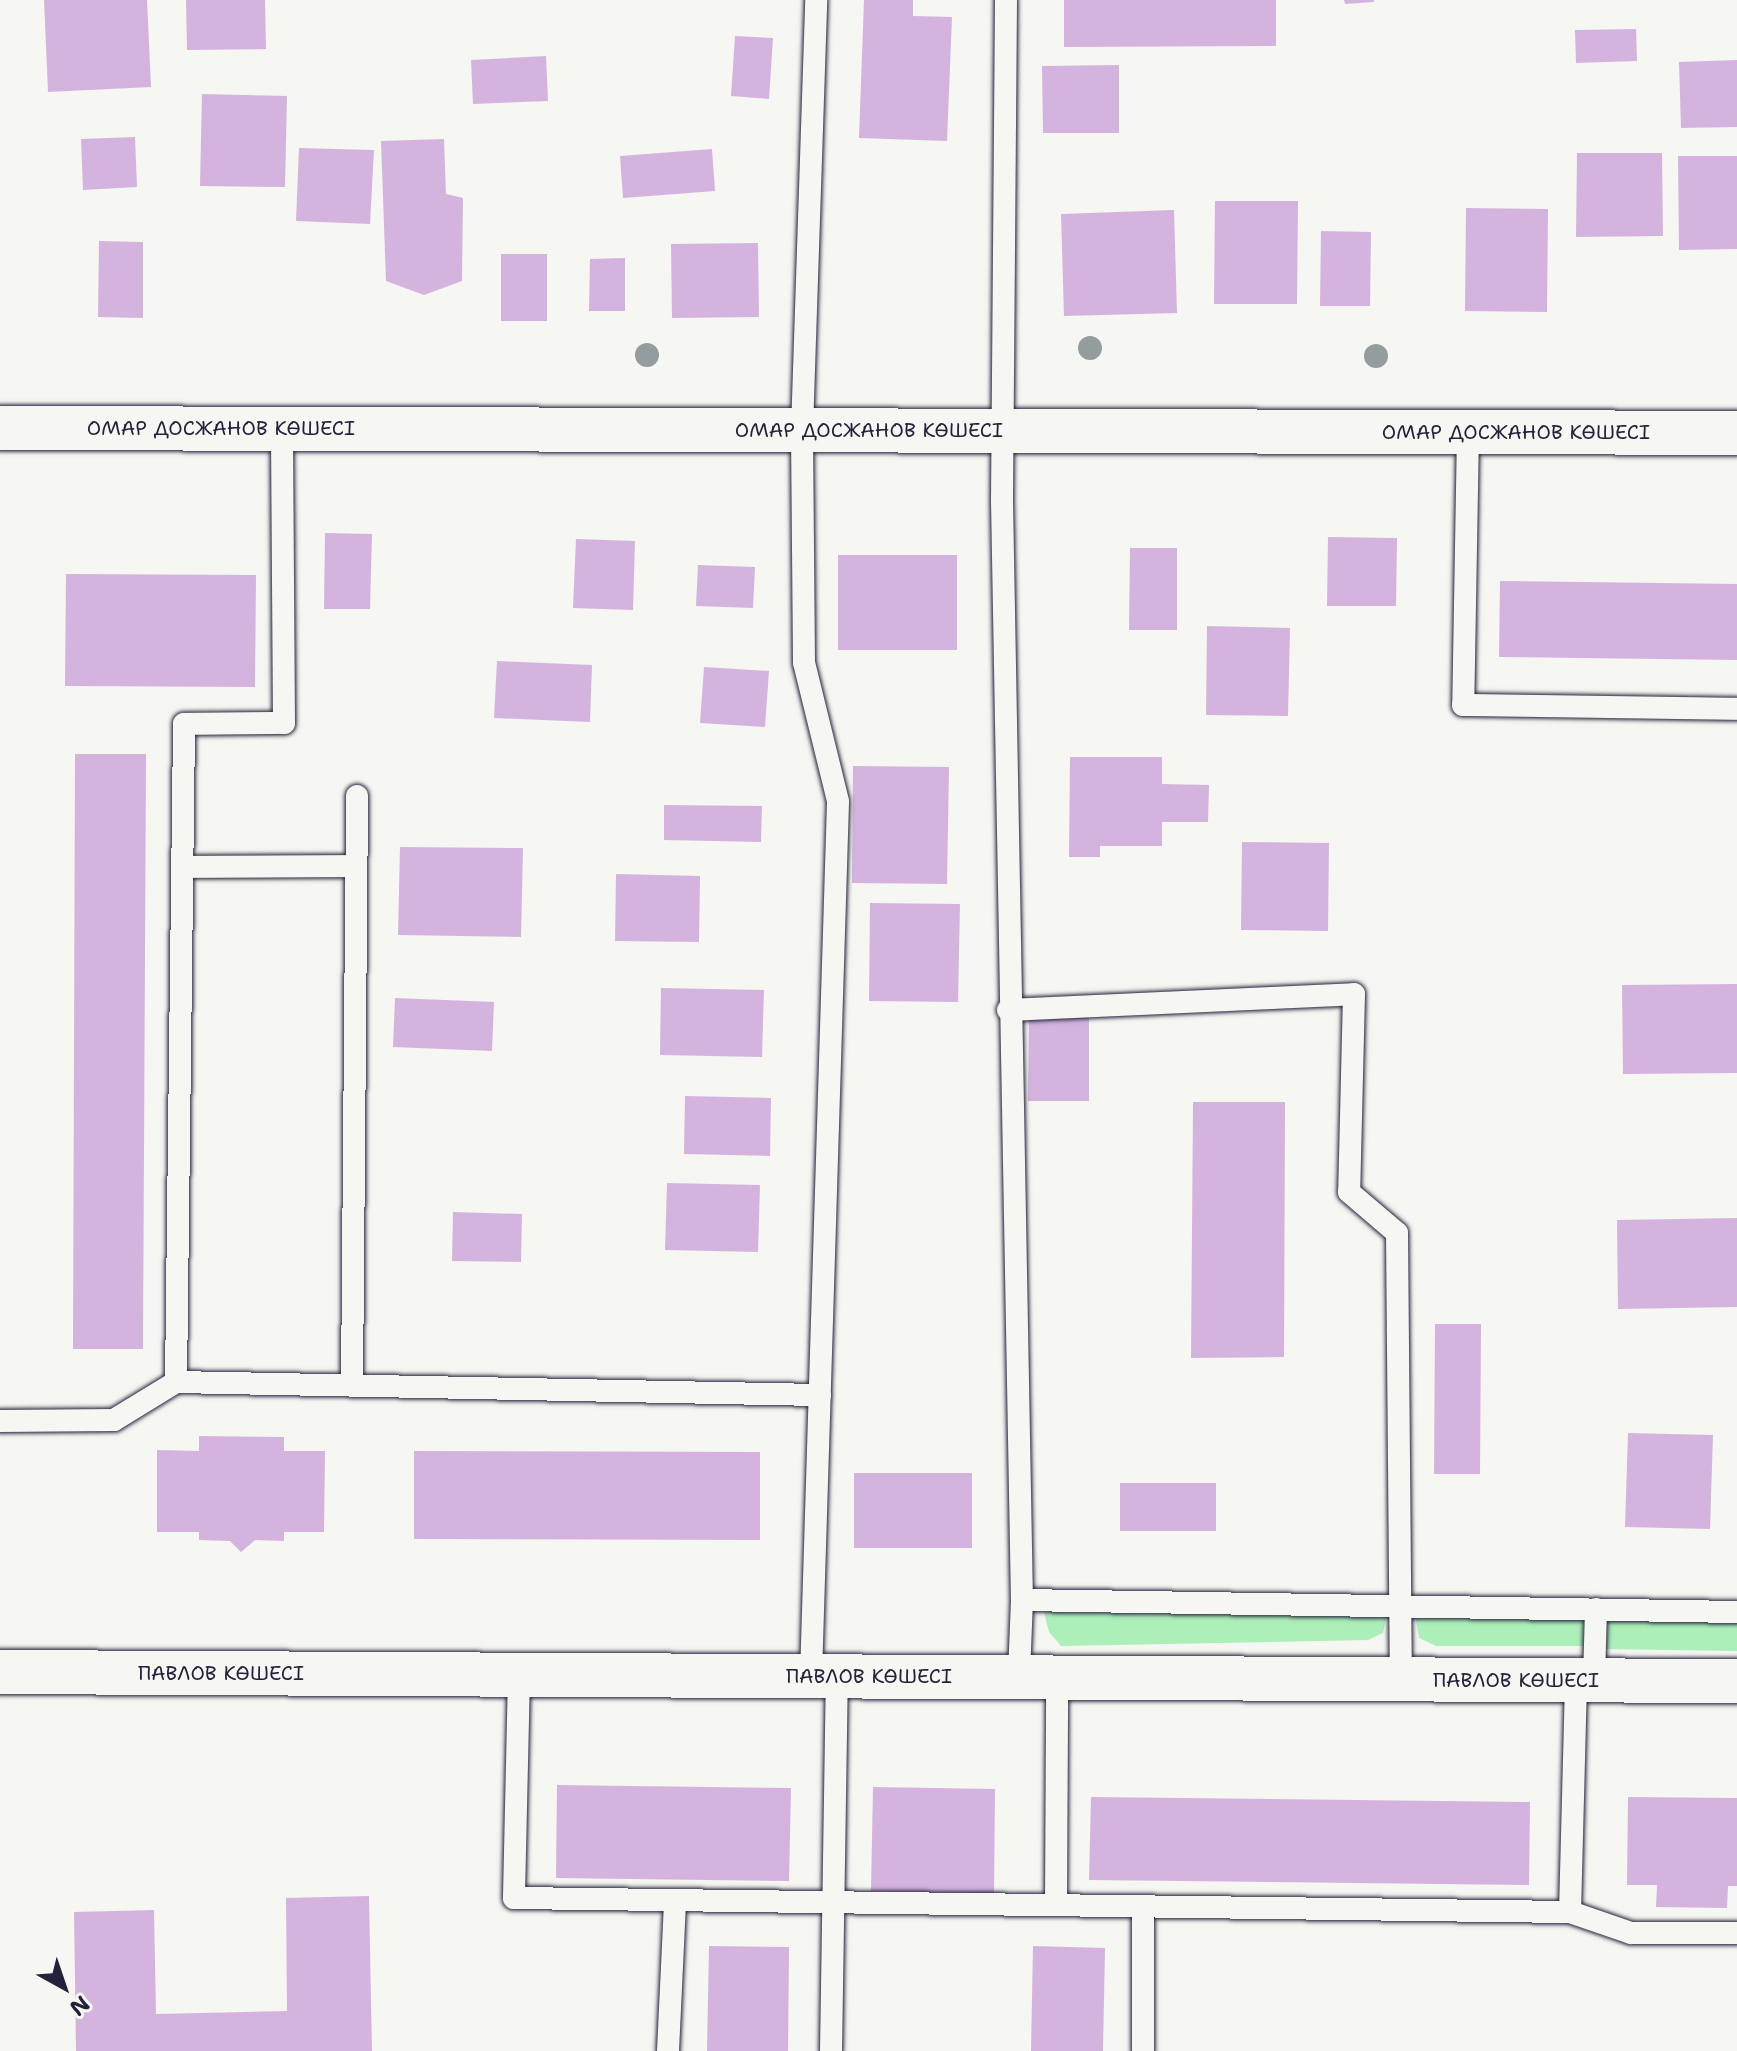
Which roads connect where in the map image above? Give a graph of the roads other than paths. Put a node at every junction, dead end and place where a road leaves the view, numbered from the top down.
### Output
1 (816, 0) edge
2 (1006, 0) edge
3 (0, 428) edge
4 (282, 428) junction
5 (802, 430) junction
6 (1003, 431) junction
7 (1468, 432) junction
8 (1737, 433) edge
9 (1737, 709) edge
10 (357, 796) dead end
11 (356, 866) junction
12 (182, 867) junction
13 (1008, 1010) junction
14 (176, 1382) junction
15 (352, 1385) junction
16 (820, 1395) junction
17 (0, 1421) edge
18 (1022, 1600) junction
19 (1402, 1604) junction
20 (1596, 1609) junction
21 (1737, 1612) edge
22 (0, 1672) edge
23 (519, 1675) junction
24 (824, 1676) junction
25 (1038, 1677) junction
26 (1401, 1679) junction
27 (1585, 1680) junction
28 (1737, 1681) edge
29 (675, 1900) junction
30 (833, 1902) junction
31 (1056, 1905) junction
32 (1143, 1906) junction
33 (1570, 1912) junction
34 (1737, 1933) edge
35 (668, 2051) edge
36 (831, 2051) edge
37 (1143, 2051) edge

1 - 5 lane
2 - 6 lane
3 - 4 street, ОМАР ДОСЖАНОВ КӨШЕСІ
4 - 5 street, ОМАР ДОСЖАНОВ КӨШЕСІ
4 - 12 lane
5 - 6 street, ОМАР ДОСЖАНОВ КӨШЕСІ
5 - 16 lane
6 - 7 street, ОМАР ДОСЖАНОВ КӨШЕСІ
6 - 13 lane
7 - 8 street, ОМАР ДОСЖАНОВ КӨШЕСІ
7 - 9 lane
10 - 11 lane
11 - 12 lane
11 - 15 lane
12 - 14 lane
13 - 18 lane
13 - 19 lane
14 - 15 lane
14 - 17 lane
15 - 16 lane
16 - 24 lane
18 - 19 lane
18 - 25 lane
19 - 20 lane
19 - 26 lane
20 - 21 lane
20 - 27 lane
22 - 23 street, ПАВЛОВ КӨШЕСІ
23 - 24 street, ПАВЛОВ КӨШЕСІ
23 - 29 lane
24 - 25 street, ПАВЛОВ КӨШЕСІ
24 - 30 lane
25 - 26 street, ПАВЛОВ КӨШЕСІ
25 - 31 lane
26 - 27 street, ПАВЛОВ КӨШЕСІ
27 - 28 street, ПАВЛОВ КӨШЕСІ
27 - 33 lane
29 - 30 lane
29 - 35 lane
30 - 31 lane
30 - 36 lane
31 - 32 lane
32 - 33 lane
32 - 37 lane
33 - 34 lane

